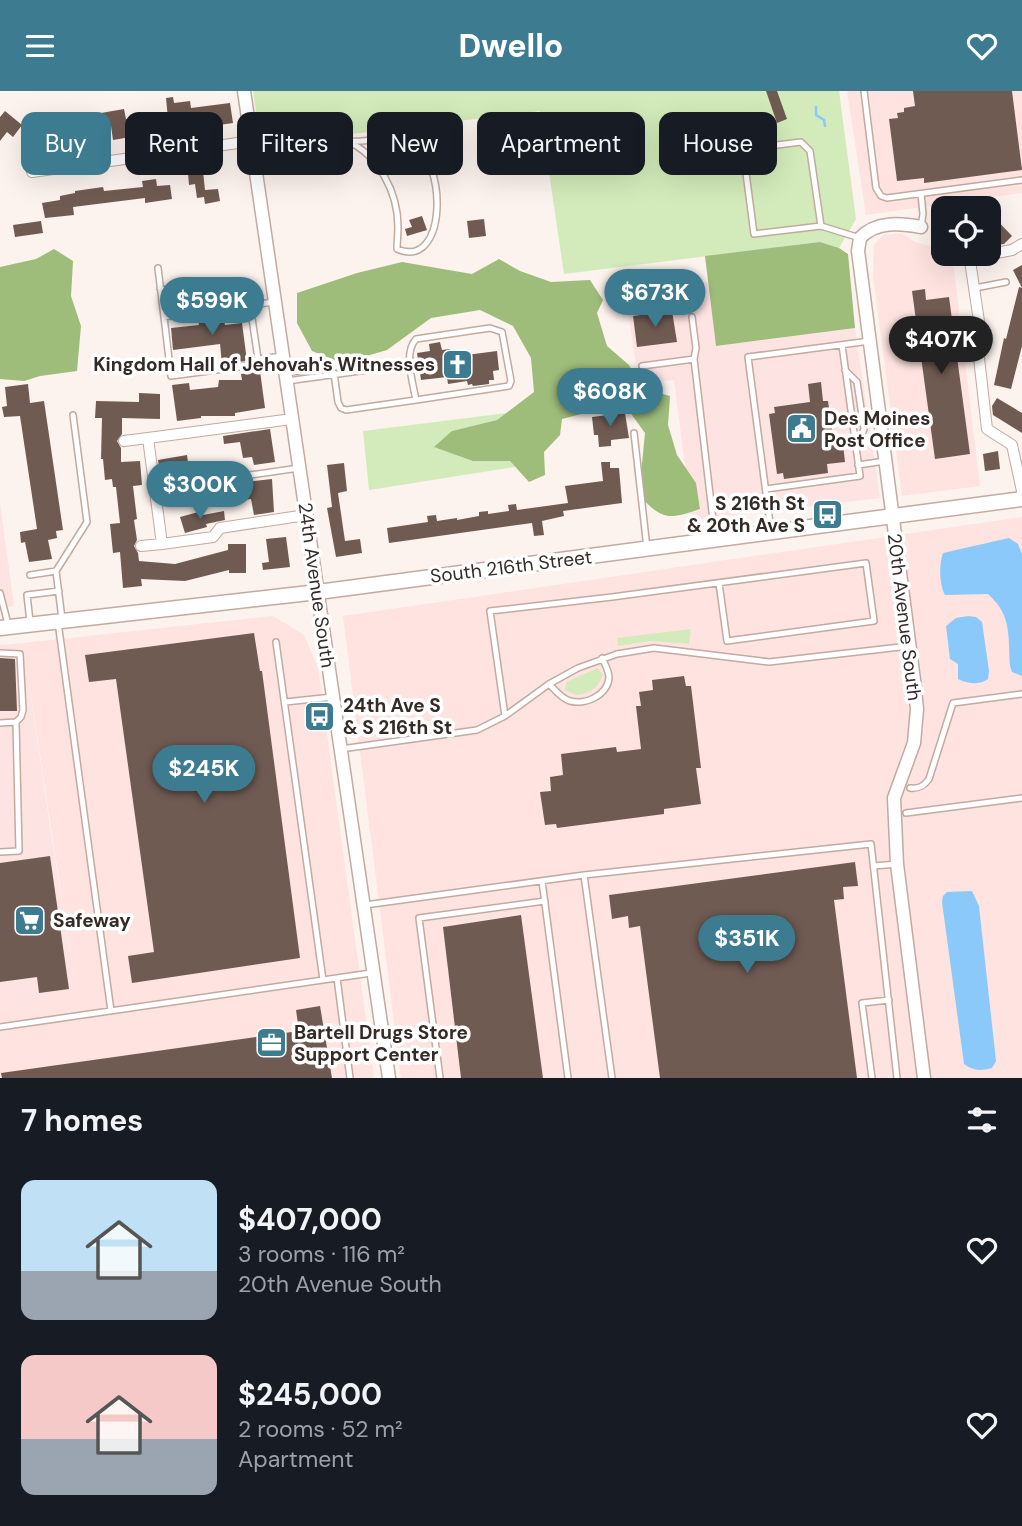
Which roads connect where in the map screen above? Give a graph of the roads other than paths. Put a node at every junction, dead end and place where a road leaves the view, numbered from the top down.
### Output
1 (244, 91) edge
2 (864, 91) edge
3 (247, 112) edge
4 (347, 141) joint
5 (237, 148) edge
6 (111, 163) edge
7 (256, 175) edge
8 (1022, 180) edge
9 (921, 194) junction
10 (821, 226) junction
11 (922, 227) joint
12 (860, 238) junction
13 (1022, 244) edge
14 (1001, 252) edge
15 (971, 266) edge
16 (158, 268) dead end
17 (1006, 282) dead end
18 (160, 288) junction
19 (975, 288) junction
20 (275, 302) junction
21 (250, 305) junction
22 (234, 307) junction
23 (210, 310) dead end
24 (197, 312) dead end
25 (164, 317) junction
26 (692, 317) dead end
27 (870, 341) junction
28 (842, 345) junction
29 (283, 356) junction
30 (258, 359) junction
31 (694, 359) junction
32 (411, 364) junction
33 (642, 366) dead end
34 (845, 370) junction
35 (334, 373) junction
36 (286, 377) junction
37 (416, 400) junction
38 (73, 415) dead end
39 (292, 419) junction
40 (634, 433) dead end
41 (148, 438) junction
42 (855, 439) junction
43 (124, 441) dead end
44 (885, 461) junction
45 (858, 465) junction
46 (299, 468) junction
47 (222, 479) dead end
48 (766, 489) junction
49 (1022, 491) edge
50 (1022, 499) edge
51 (306, 515) junction
52 (893, 516) junction
53 (772, 532) junction
54 (716, 540) junction
55 (162, 544) junction
56 (141, 547) dead end
57 (647, 548) junction
58 (56, 572) junction
59 (30, 575) dead end
60 (719, 583) junction
61 (59, 591) junction
62 (318, 592) junction
63 (0, 593) edge
64 (60, 622) junction
65 (31, 625) junction
66 (4, 628) edge
67 (276, 642) dead end
68 (911, 646) junction
69 (0, 653) edge
70 (602, 658) junction
71 (549, 684) junction
72 (1022, 694) edge
73 (333, 697) junction
74 (285, 702) junction
75 (505, 716) junction
76 (16, 722) junction
77 (0, 723) edge
78 (341, 750) junction
79 (910, 788) dead end
80 (1022, 799) edge
81 (906, 813) dead end
82 (0, 852) edge
83 (897, 864) junction
84 (874, 866) junction
85 (584, 875) junction
86 (542, 881) junction
87 (545, 901) junction
88 (365, 905) junction
89 (374, 972) junction
90 (337, 978) junction
91 (323, 980) junction
92 (889, 1000) junction
93 (111, 1011) junction
94 (0, 1027) edge
95 (350, 1078) edge
96 (389, 1078) edge
97 (440, 1078) edge
98 (568, 1078) edge
99 (612, 1078) edge
100 (872, 1078) edge
101 (897, 1078) edge
102 (925, 1078) edge

1 - 3 street, 24th Avenue South
2 - 9 lane
4 - 4 lane
5 - 6 street
7 - 20 street, 24th Avenue South
8 - 9 lane
9 - 11 lane
10 - 10 lane
10 - 12 lane
11 - 12 street
12 - 27 street, 20th Avenue South
13 - 14 street
15 - 19 street
16 - 18 lane
17 - 19 lane
18 - 22 lane
18 - 25 lane
19 - 49 street
20 - 21 lane
20 - 29 street, 24th Avenue South
21 - 22 lane
21 - 30 lane
22 - 23 lane
24 - 25 lane
25 - 30 lane
26 - 31 lane
27 - 28 lane
27 - 44 street, 20th Avenue South
28 - 34 lane
28 - 48 lane
29 - 30 lane
29 - 36 street, 24th Avenue South
31 - 33 lane
31 - 54 lane
32 - 35 lane
32 - 37 lane
32 - 37 lane
34 - 42 lane
34 - 42 lane
35 - 36 lane
35 - 37 lane
36 - 39 street, 24th Avenue South
38 - 58 lane
39 - 41 street
39 - 46 street, 24th Avenue South
40 - 57 lane
41 - 43 street
41 - 55 street
42 - 45 lane
44 - 45 lane
44 - 52 street, 20th Avenue South
45 - 48 lane
46 - 47 lane
46 - 51 street, 24th Avenue South
48 - 53 lane
50 - 52 main road, South 216th Street
51 - 55 street
51 - 62 street, 24th Avenue South
52 - 53 main road, South 216th Street
52 - 68 street, 20th Avenue South
53 - 54 main road, South 216th Street
54 - 57 main road, South 216th Street
55 - 56 street
57 - 62 main road, South 216th Street
58 - 59 lane
58 - 61 lane
60 - 60 lane
60 - 75 lane
61 - 64 lane
61 - 65 lane
62 - 64 main road, South 216th Street
62 - 73 street, 24th Avenue South
63 - 66 lane
64 - 65 main road, South 216th Street
64 - 93 lane
65 - 66 main road, South 216th Street
67 - 74 lane
68 - 70 lane
68 - 83 street, 20th Avenue South
69 - 76 lane
70 - 71 lane
70 - 71 lane
71 - 75 lane
72 - 79 lane
73 - 74 lane
73 - 78 street, 24th Avenue South
74 - 91 lane
75 - 78 lane
76 - 77 lane
76 - 82 lane
78 - 88 street, 24th Avenue South
80 - 81 lane
83 - 84 lane
83 - 102 street, 20th Avenue South
84 - 85 lane
84 - 92 lane
85 - 86 lane
85 - 99 lane
86 - 87 lane
86 - 88 lane
87 - 97 lane
87 - 98 lane
88 - 89 street, 24th Avenue South
89 - 90 lane
89 - 96 street, 24th Avenue South
90 - 91 lane
90 - 95 lane
91 - 93 lane
92 - 100 lane
92 - 101 lane
93 - 94 lane

